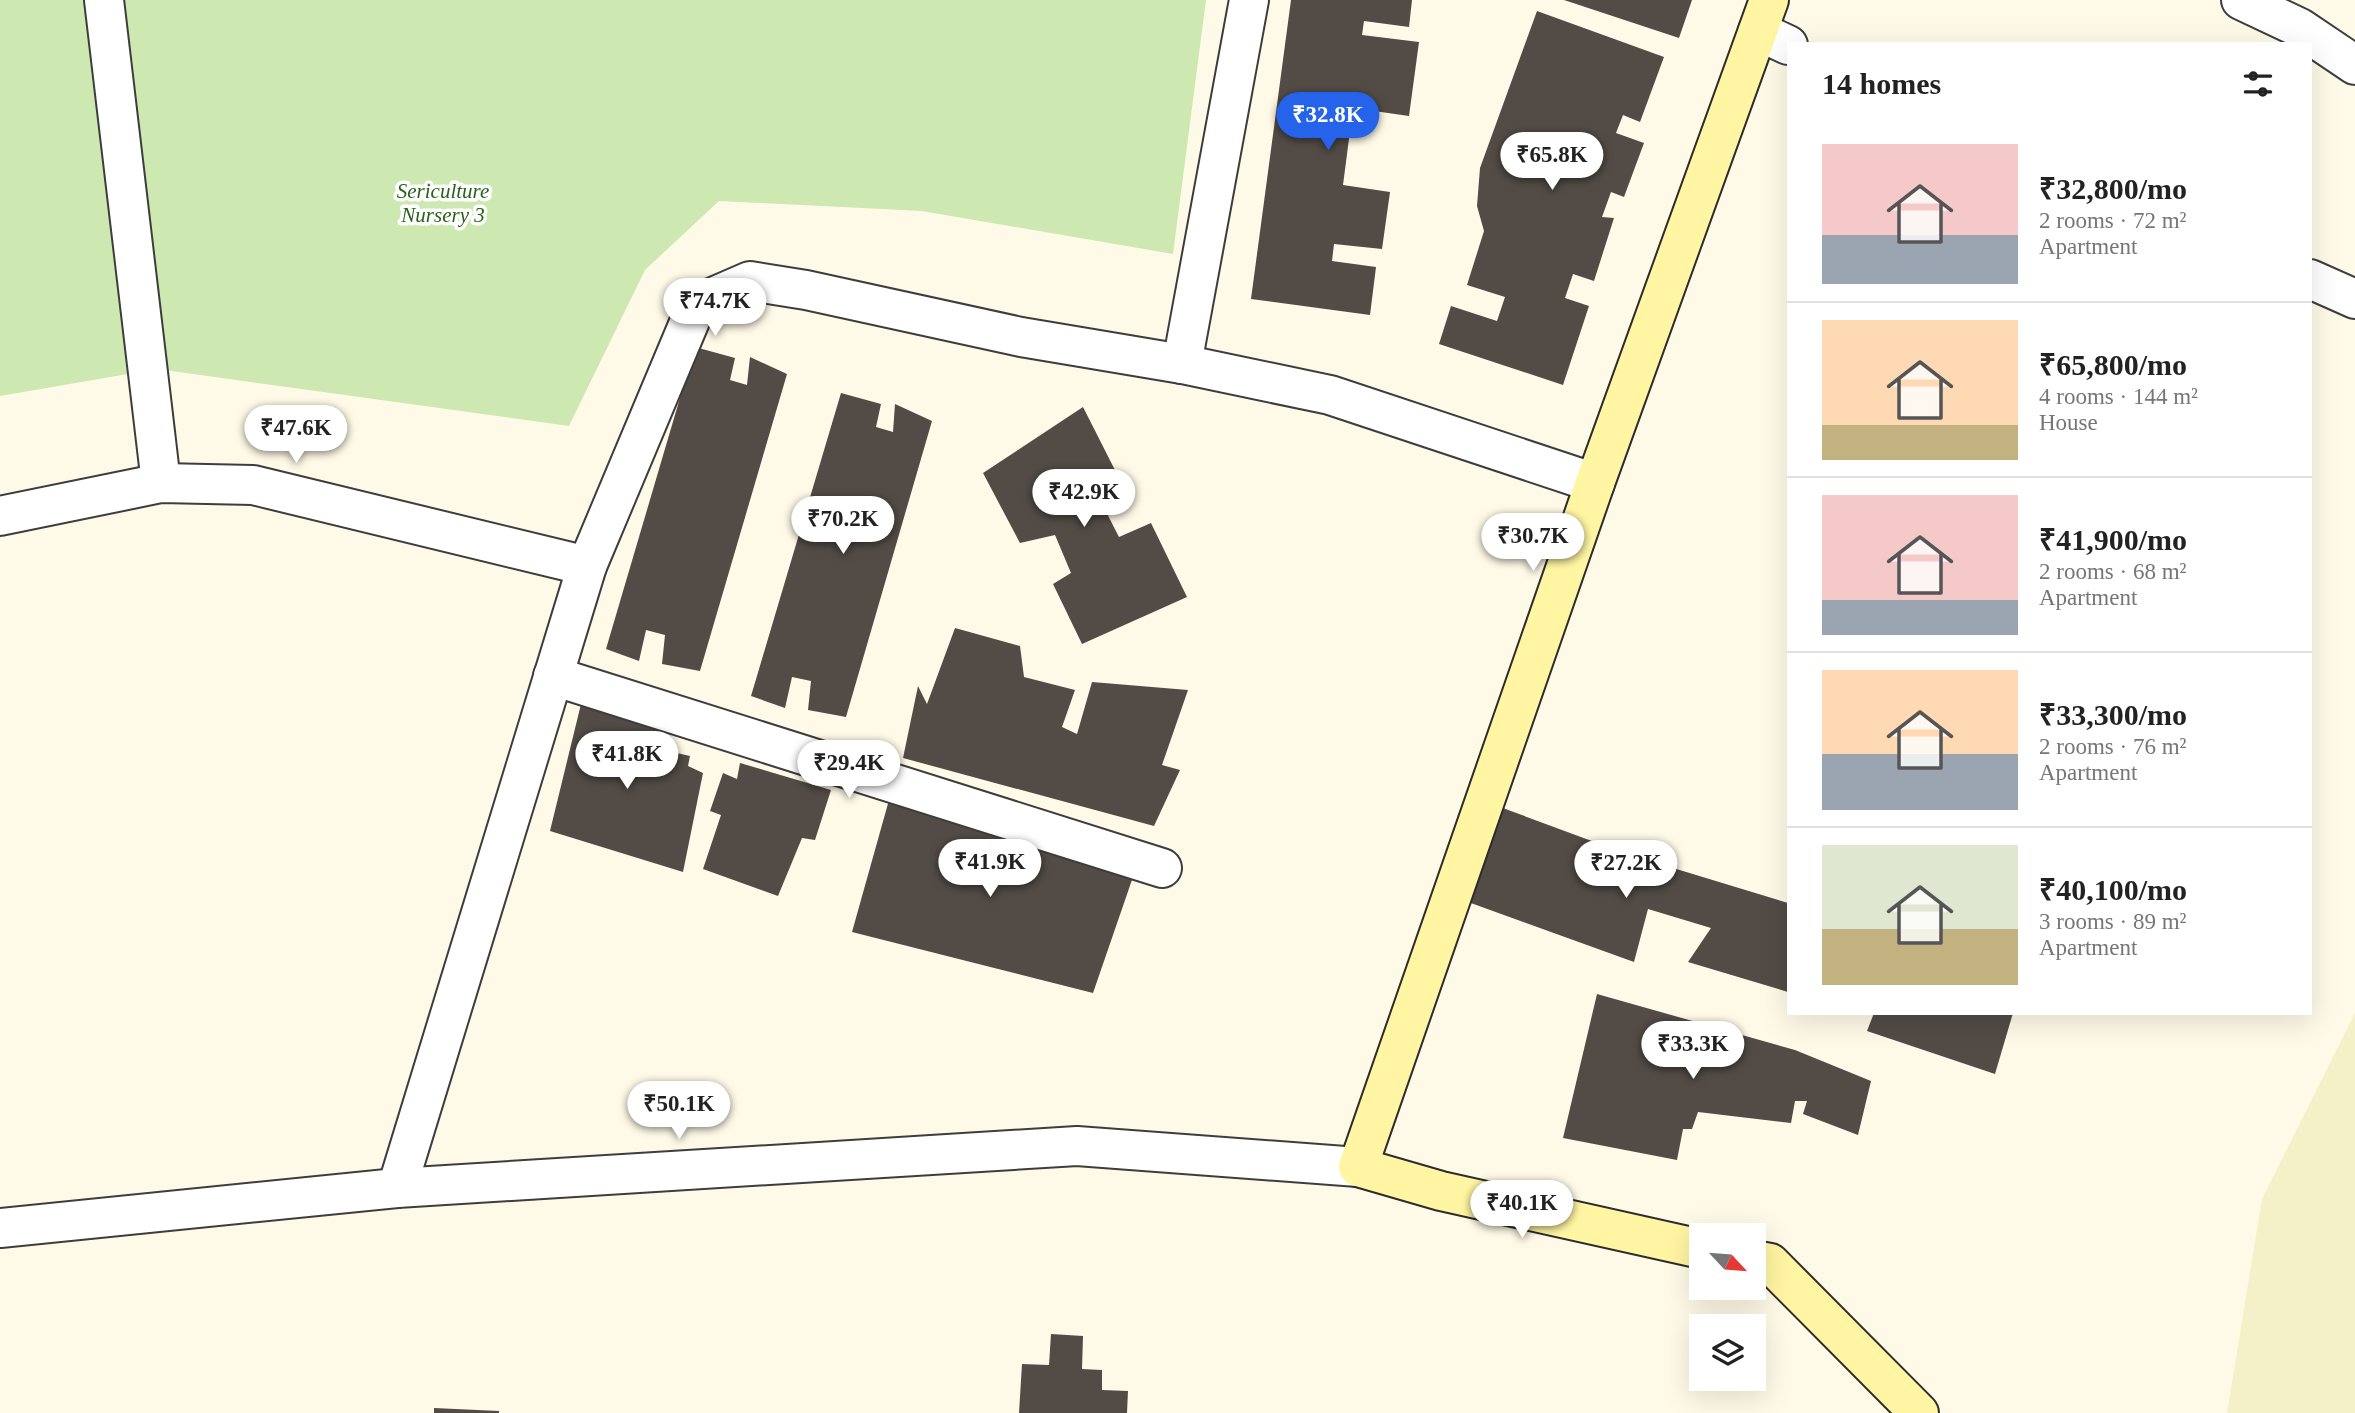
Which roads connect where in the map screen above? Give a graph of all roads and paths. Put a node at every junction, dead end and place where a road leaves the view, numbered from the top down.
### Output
1 (104, 0) edge
2 (1249, 0) edge
3 (2241, 0) edge
4 (1772, 25) edge
5 (2355, 65) edge
6 (2312, 280) edge
7 (2355, 299) edge
8 (1182, 364) junction
9 (161, 483) junction
10 (1595, 483) junction
11 (0, 516) edge
12 (587, 566) junction
13 (554, 676) junction
14 (1162, 868) dead end
15 (1358, 1167) junction
16 (397, 1188) junction
17 (0, 1228) edge
18 (1689, 1246) edge
19 (1766, 1262) edge
20 (1920, 1413) edge

1 - 9 street
2 - 8 street
3 - 5 street
4 - 10 street
6 - 7 street
8 - 10 street
8 - 12 street
9 - 11 street
9 - 12 street
10 - 15 street
12 - 13 street
13 - 14 street
13 - 16 street
15 - 16 street
15 - 18 street
16 - 17 street
19 - 20 street

